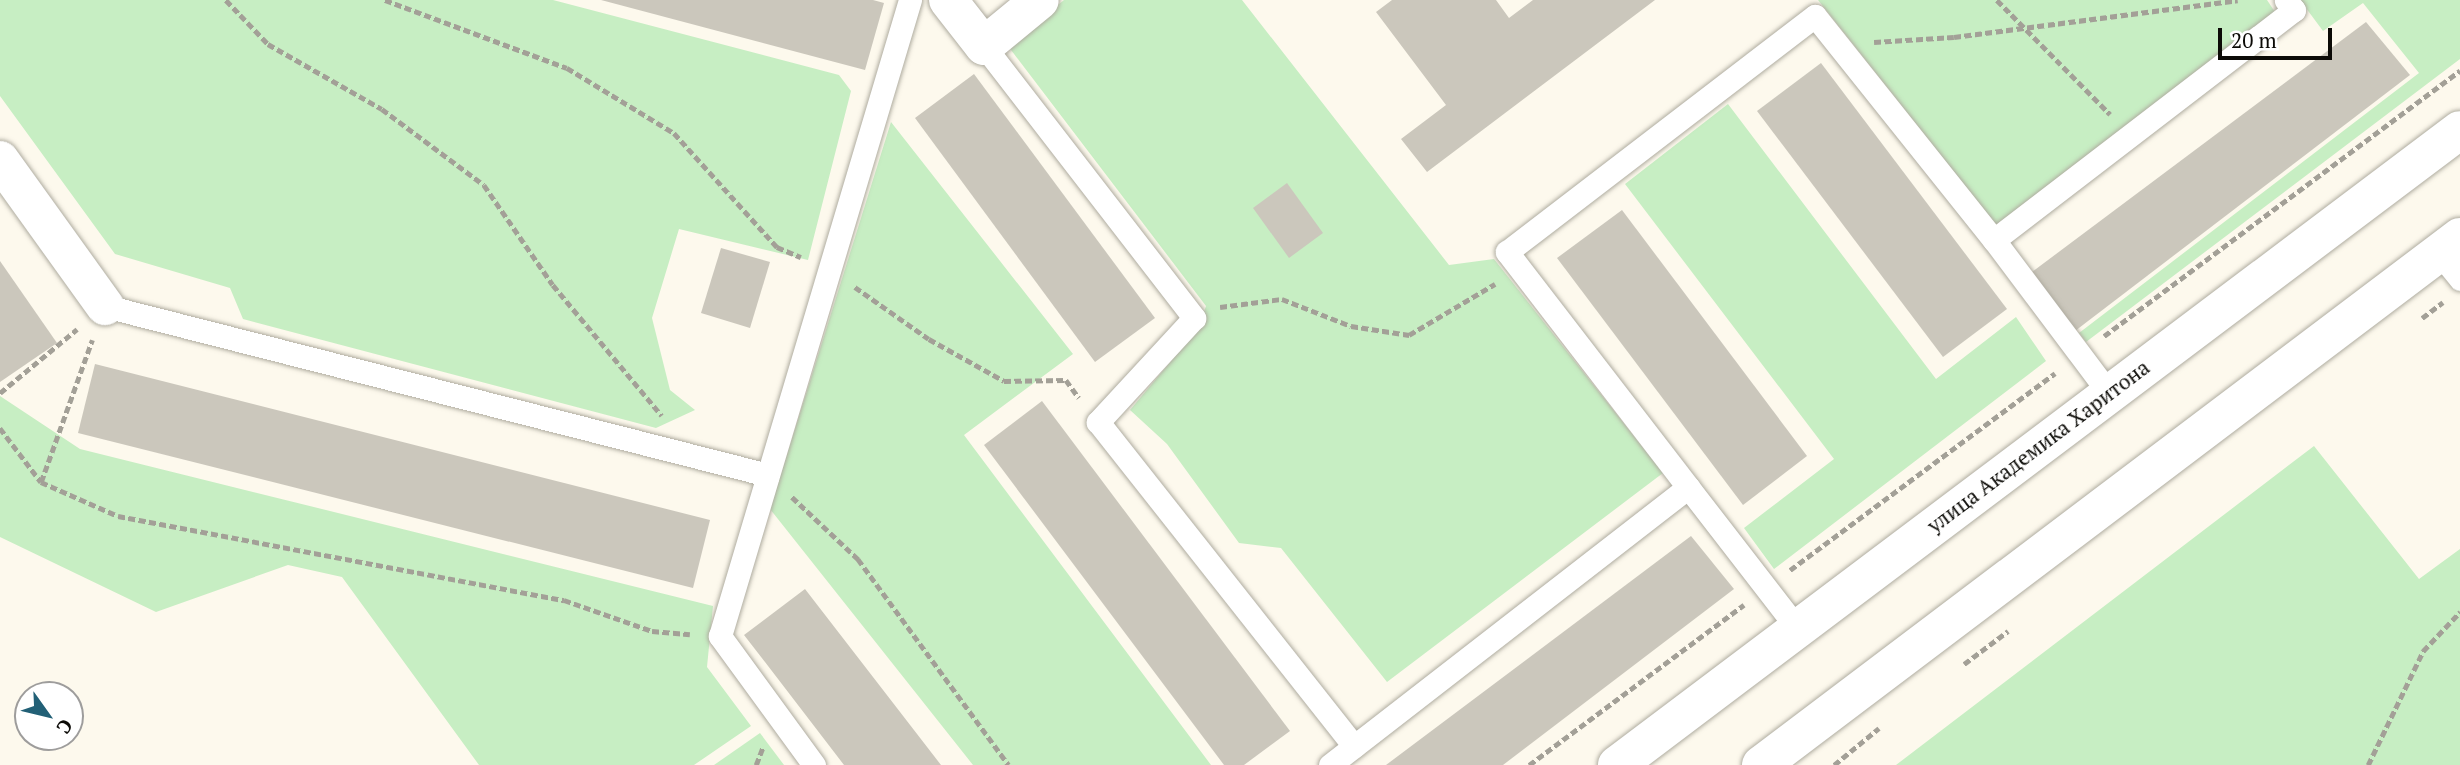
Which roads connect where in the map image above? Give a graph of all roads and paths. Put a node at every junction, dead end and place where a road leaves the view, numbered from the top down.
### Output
1 (226, 0) edge
2 (385, 0) edge
3 (910, 0) edge
4 (948, 0) edge
5 (1040, 0) edge
6 (1997, 0) edge
7 (2238, 0) edge
8 (2296, 4) edge
9 (2025, 28) junction
10 (1838, 44) junction
11 (984, 46) junction
12 (2460, 71) edge
13 (2460, 130) edge
14 (2131, 135) junction
15 (0, 160) edge
16 (1994, 240) junction
17 (2453, 257) edge
18 (1519, 267) junction
19 (830, 269) junction
20 (104, 306) junction
21 (1194, 318) junction
22 (2080, 355) junction
23 (2108, 392) junction
24 (0, 393) edge
25 (1098, 422) junction
26 (0, 428) edge
27 (700, 458) junction
28 (768, 475) junction
29 (41, 482) junction
30 (1688, 487) junction
31 (1766, 588) junction
32 (2460, 612) edge
33 (1797, 628) junction
34 (720, 636) junction
35 (1354, 746) junction
36 (814, 765) edge
37 (1009, 765) edge
38 (1330, 765) edge
39 (1529, 765) edge
40 (1618, 765) edge
41 (1761, 765) edge
42 (2368, 765) edge

1 - 27 path
2 - 19 path
3 - 19 lane
4 - 11 main road
5 - 11 main road
6 - 9 path
7 - 9 path
8 - 14 lane
9 - 10 path
9 - 14 path
10 - 16 lane
10 - 18 lane
11 - 21 lane
12 - 22 path
13 - 23 main road, улица Академика Харитона
14 - 16 lane
15 - 20 main road
16 - 22 lane
17 - 41 main road
18 - 21 path
18 - 30 lane
19 - 25 path
19 - 28 lane
20 - 24 path
20 - 27 lane
20 - 29 path
21 - 25 lane
22 - 23 lane
22 - 31 path
23 - 33 main road, улица Академика Харитона
25 - 35 lane
26 - 29 path
27 - 28 lane
28 - 34 lane
28 - 37 path
29 - 34 path
30 - 31 lane
30 - 35 lane
31 - 33 lane
31 - 39 path
32 - 42 path
33 - 40 main road, улица Академика Харитона
34 - 36 lane
35 - 38 lane

